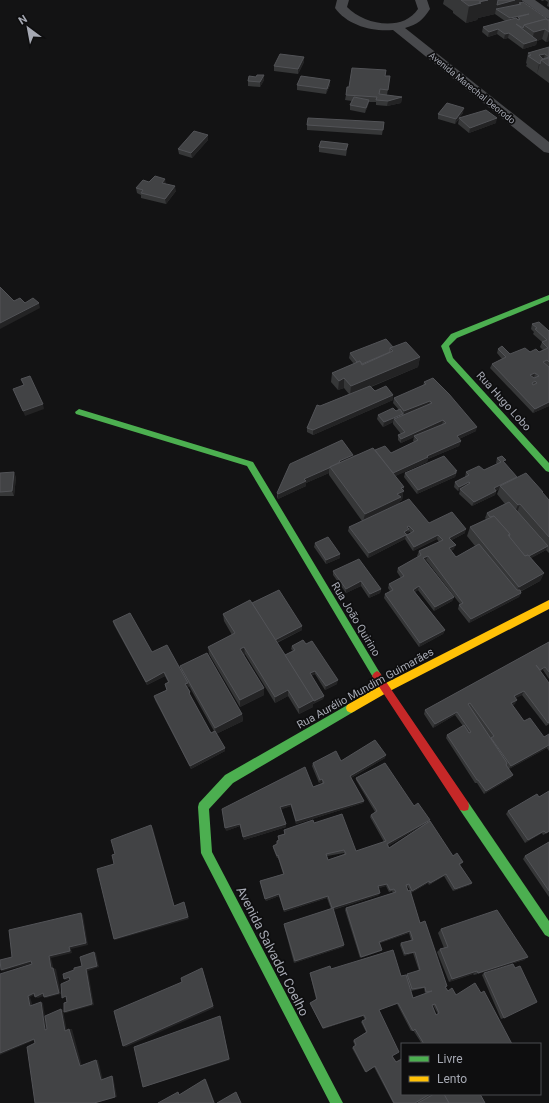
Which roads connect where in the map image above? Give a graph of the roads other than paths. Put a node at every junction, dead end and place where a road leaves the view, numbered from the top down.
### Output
1 (342, 0) edge
2 (422, 0) edge
3 (527, 0) edge
4 (549, 15) edge
5 (409, 23) junction
6 (395, 26) junction
7 (494, 89) dead end
8 (549, 149) edge
9 (549, 297) edge
10 (79, 412) dead end
11 (549, 469) edge
12 (549, 604) edge
13 (384, 689) junction
14 (203, 807) joint
15 (549, 931) edge
16 (337, 1103) edge

1 - 6 street
2 - 5 street
3 - 4 street
5 - 6 street
5 - 7 street, Avenida Marechal Deorodo
6 - 8 street, Avenida Marechal Deorodo
9 - 11 street, Rua Hugo Lobo
10 - 13 street, Rua João Quirino
12 - 13 street, Rua Aurélio Mundim Guimarães
13 - 14 street, Rua Aurélio Mundim Guimarães
13 - 15 street, Rua João Quirino
14 - 16 street, Avenida Salvador Coelho

